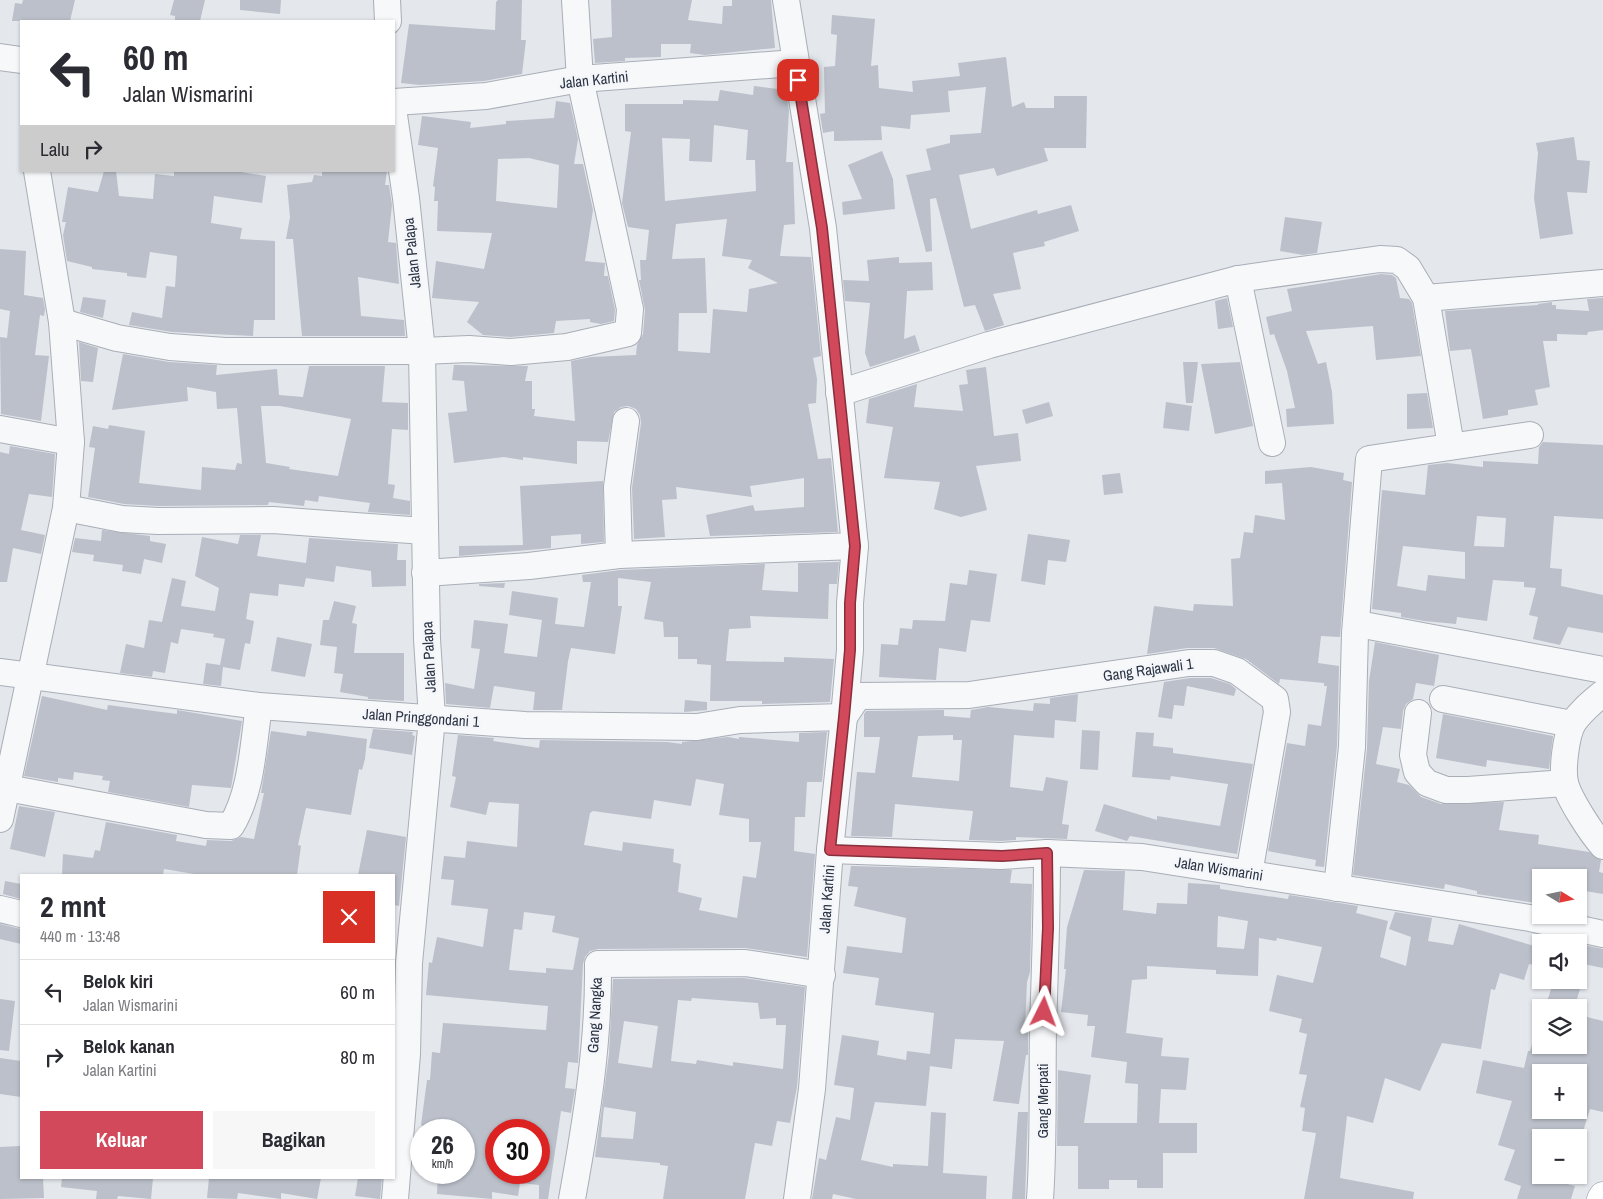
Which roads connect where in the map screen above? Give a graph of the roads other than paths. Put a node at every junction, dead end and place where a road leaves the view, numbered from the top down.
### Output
1 (386, 0) edge
2 (575, 0) edge
3 (786, 0) edge
4 (388, 20) edge
5 (0, 56) edge
6 (20, 60) edge
7 (795, 64) junction
8 (580, 79) junction
9 (395, 102) edge
10 (395, 122) edge
11 (37, 172) edge
12 (1238, 279) junction
13 (1603, 283) edge
14 (1426, 298) junction
15 (62, 322) junction
16 (422, 351) junction
17 (839, 393) junction
18 (626, 421) dead end
19 (0, 429) edge
20 (1530, 435) dead end
21 (71, 442) junction
22 (1272, 443) dead end
23 (1451, 446) junction
24 (66, 508) junction
25 (424, 531) junction
26 (855, 546) junction
27 (619, 555) junction
28 (426, 574) junction
29 (1358, 624) junction
30 (1603, 670) edge
31 (0, 672) edge
32 (32, 675) junction
33 (1603, 693) edge
34 (1443, 699) dead end
35 (259, 706) junction
36 (1418, 713) dead end
37 (844, 717) junction
38 (432, 718) junction
39 (1572, 724) junction
40 (1565, 783) junction
41 (7, 788) junction
42 (0, 819) edge
43 (1603, 846) edge
44 (830, 850) junction
45 (1047, 853) junction
46 (1250, 874) junction
47 (1336, 888) junction
48 (0, 910) edge
49 (20, 914) edge
50 (1603, 934) edge
51 (401, 963) edge
52 (822, 975) junction
53 (395, 1199) edge
54 (572, 1199) edge
55 (797, 1199) edge
56 (1040, 1199) edge

1 - 4 street
2 - 8 street
3 - 7 street, Jalan Kartini
5 - 6 street
7 - 8 street, Jalan Kartini
7 - 17 street, Jalan Kartini
8 - 9 street, Jalan Kartini
8 - 16 street
10 - 16 street, Jalan Palapa
11 - 15 street
12 - 14 street
12 - 17 street
12 - 22 street
13 - 14 street
14 - 23 street
15 - 16 street
15 - 21 street
16 - 25 street, Jalan Palapa
17 - 26 street, Jalan Kartini
18 - 27 street
19 - 21 street
20 - 23 street
21 - 24 street
23 - 29 street
24 - 25 street
24 - 32 street
25 - 28 street, Jalan Palapa
26 - 27 street
26 - 37 street, Jalan Kartini
27 - 28 street
28 - 38 street, Jalan Palapa
29 - 30 street
29 - 47 street
31 - 32 street, Jalan Pringgondani 1
32 - 35 street, Jalan Pringgondani 1
32 - 41 street
33 - 39 street
34 - 39 street
35 - 38 street, Jalan Pringgondani 1
35 - 41 street
36 - 40 street
37 - 38 street, Jalan Pringgondani 1
37 - 44 street, Jalan Kartini
37 - 46 street, Gang Rajawali 1
38 - 51 street, Jalan Palapa
39 - 40 street
40 - 43 street
41 - 42 street
44 - 45 street, Jalan Wismarini
44 - 52 street, Jalan Kartini
45 - 46 street, Jalan Wismarini
45 - 56 street, Gang Merpati
46 - 47 street, Jalan Wismarini
47 - 50 street, Jalan Wismarini
48 - 49 street
51 - 53 street, Jalan Palapa
52 - 54 street, Gang Nangka
52 - 55 street, Jalan Kartini

